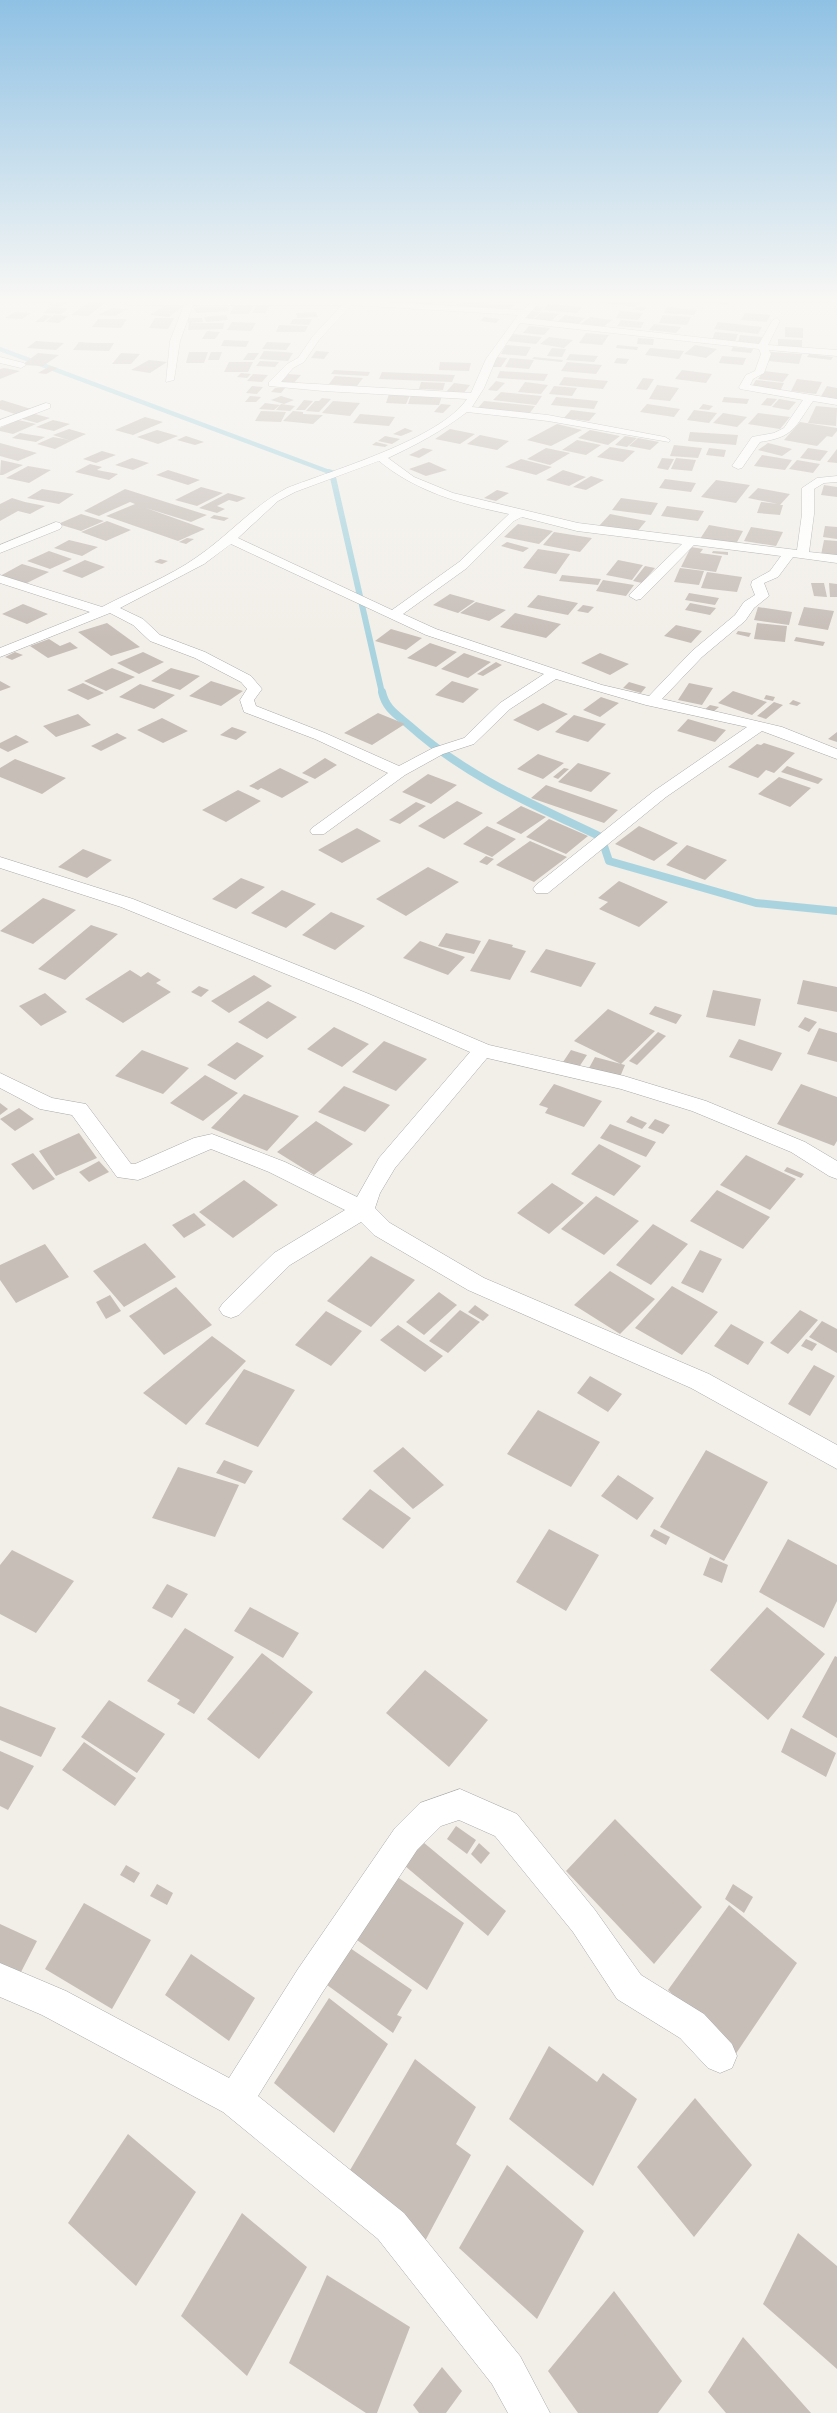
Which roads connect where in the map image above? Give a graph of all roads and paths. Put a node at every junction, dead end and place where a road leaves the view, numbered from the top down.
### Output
1 (24, 415) edge
2 (458, 415) edge
3 (517, 415) edge
4 (798, 415) edge
5 (0, 424) edge
6 (665, 440) dead end
7 (380, 457) junction
8 (738, 466) dead end
9 (837, 479) edge
10 (523, 513) junction
11 (56, 526) dead end
12 (230, 540) junction
13 (691, 541) junction
14 (0, 549) edge
15 (795, 554) junction
16 (837, 559) edge
17 (0, 579) edge
18 (636, 596) dead end
19 (107, 610) junction
20 (393, 614) junction
21 (0, 653) edge
22 (554, 674) junction
23 (651, 702) junction
24 (759, 726) junction
25 (837, 754) edge
26 (399, 772) junction
27 (318, 831) dead end
28 (0, 862) edge
29 (542, 889) dead end
30 (482, 1050) junction
31 (0, 1080) edge
32 (837, 1171) edge
33 (363, 1210) junction
34 (231, 1309) dead end
35 (837, 1458) edge
36 (0, 1980) edge
37 (720, 2056) dead end
38 (235, 2100) junction
39 (530, 2413) edge

1 - 5 street
2 - 7 street
3 - 6 street
4 - 8 street
7 - 10 street
7 - 12 street
9 - 15 street
10 - 13 street
10 - 20 street
11 - 14 street
12 - 19 street
12 - 20 street
13 - 15 street
13 - 18 street
15 - 16 street
15 - 23 street
17 - 19 street
19 - 21 street
19 - 26 street
20 - 22 street
22 - 23 street
22 - 26 street
23 - 24 street
24 - 25 street
24 - 29 street
26 - 27 street
28 - 30 street
30 - 32 street
30 - 33 street
31 - 33 street
33 - 34 street
33 - 35 street
36 - 38 street
37 - 38 street
38 - 39 street

